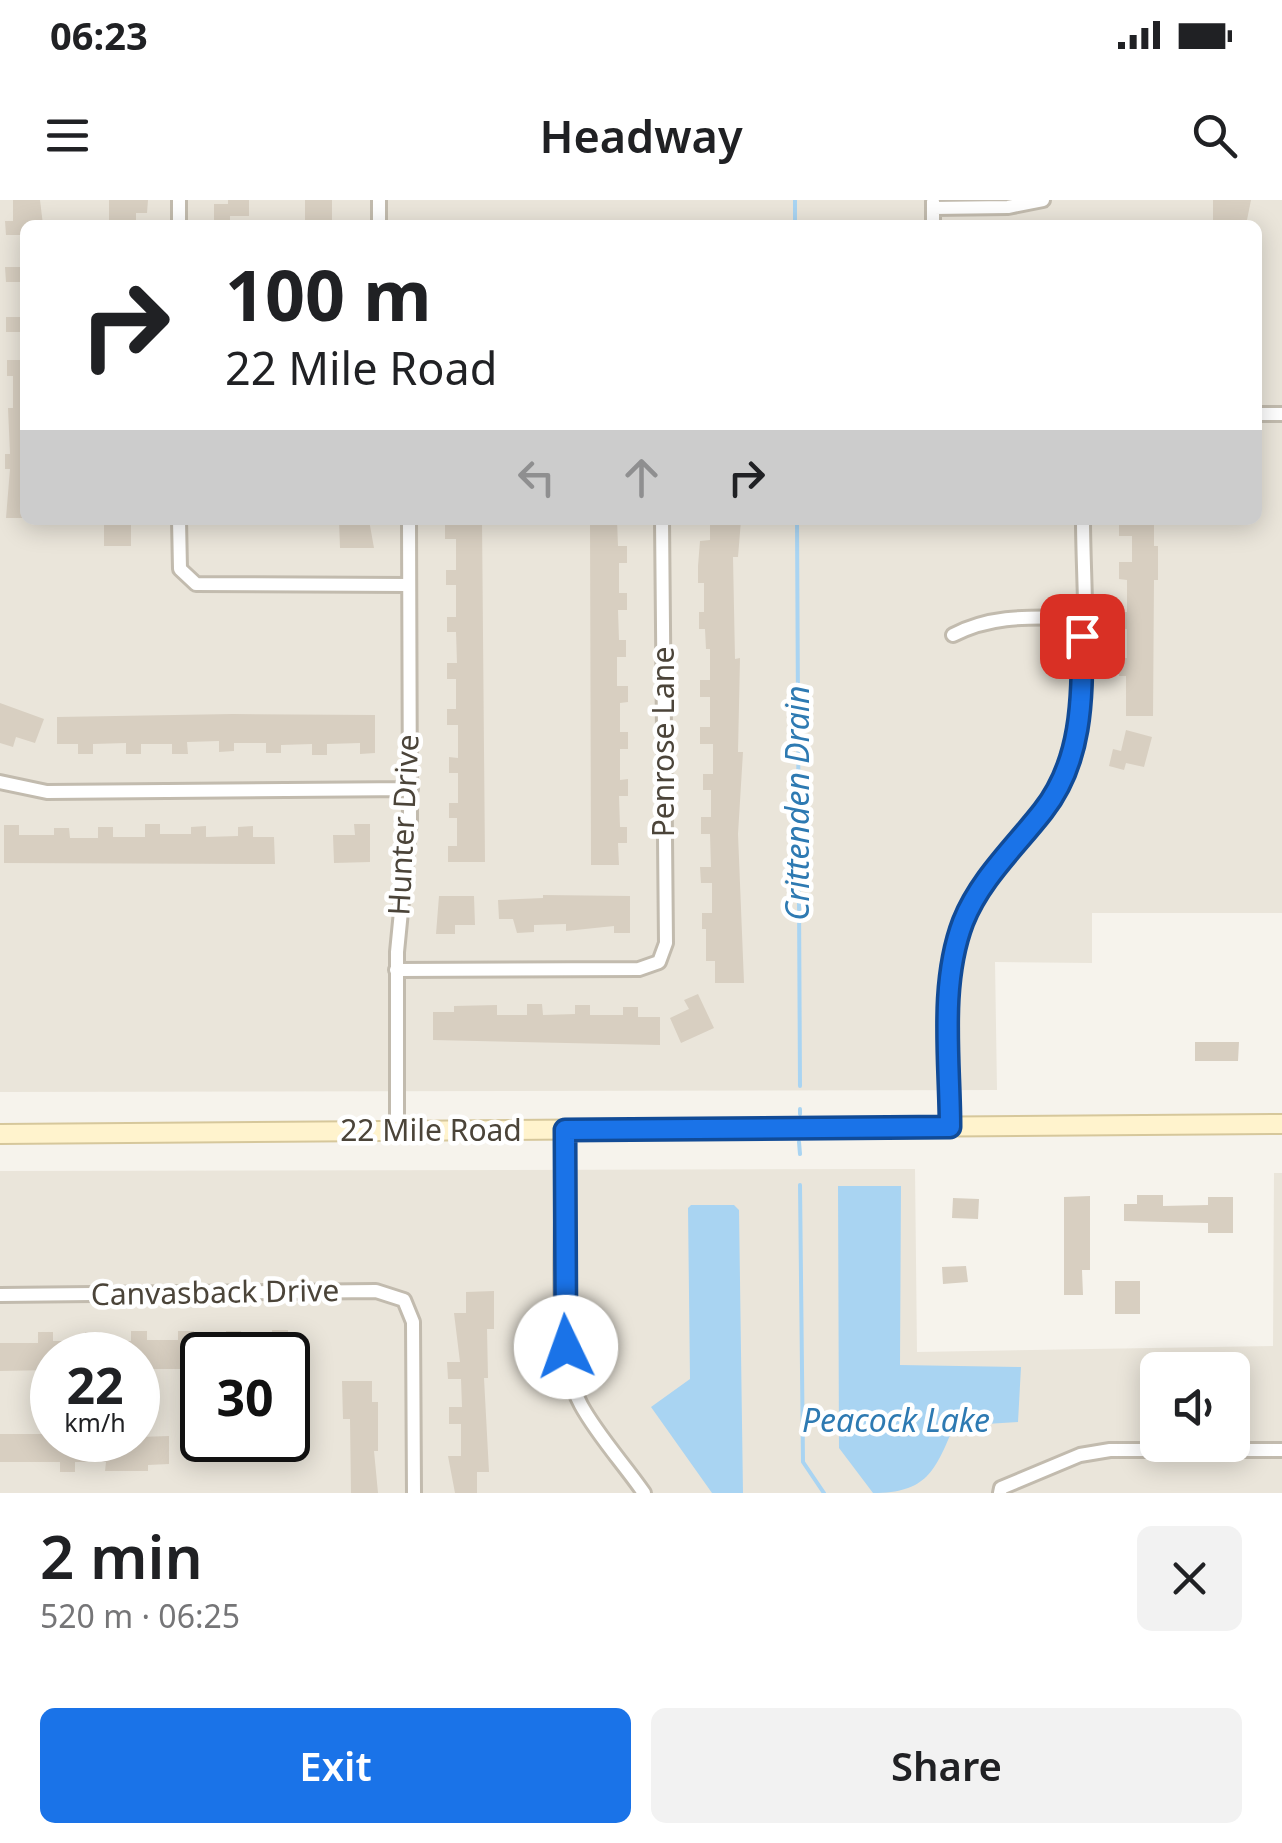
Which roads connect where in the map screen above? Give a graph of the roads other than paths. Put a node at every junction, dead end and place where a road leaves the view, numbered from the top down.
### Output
1 (1043, 200) edge
2 (933, 204) edge
3 (178, 525) edge
4 (409, 525) edge
5 (662, 525) edge
6 (1083, 525) edge
7 (409, 586) junction
8 (1082, 618) junction
9 (953, 635) dead end
10 (0, 782) edge
11 (411, 789) junction
12 (396, 970) junction
13 (1282, 1124) edge
14 (950, 1127) junction
15 (565, 1130) junction
16 (397, 1131) junction
17 (0, 1134) edge
18 (0, 1295) edge
19 (1282, 1450) edge
20 (1001, 1491) edge
21 (414, 1493) edge
22 (644, 1493) edge

1 - 2 street
3 - 7 street
4 - 7 street, Hunter Drive
5 - 12 street, Penrose Lane
6 - 8 street
7 - 11 street, Hunter Drive
8 - 9 street
8 - 14 street
10 - 11 street
11 - 12 street, Hunter Drive
12 - 16 street, Hunter Drive
13 - 14 street, 22 Mile Road
14 - 15 street, 22 Mile Road
15 - 16 street, 22 Mile Road
15 - 22 street
16 - 17 street, 22 Mile Road
18 - 21 street, Canvasback Drive
19 - 20 street

